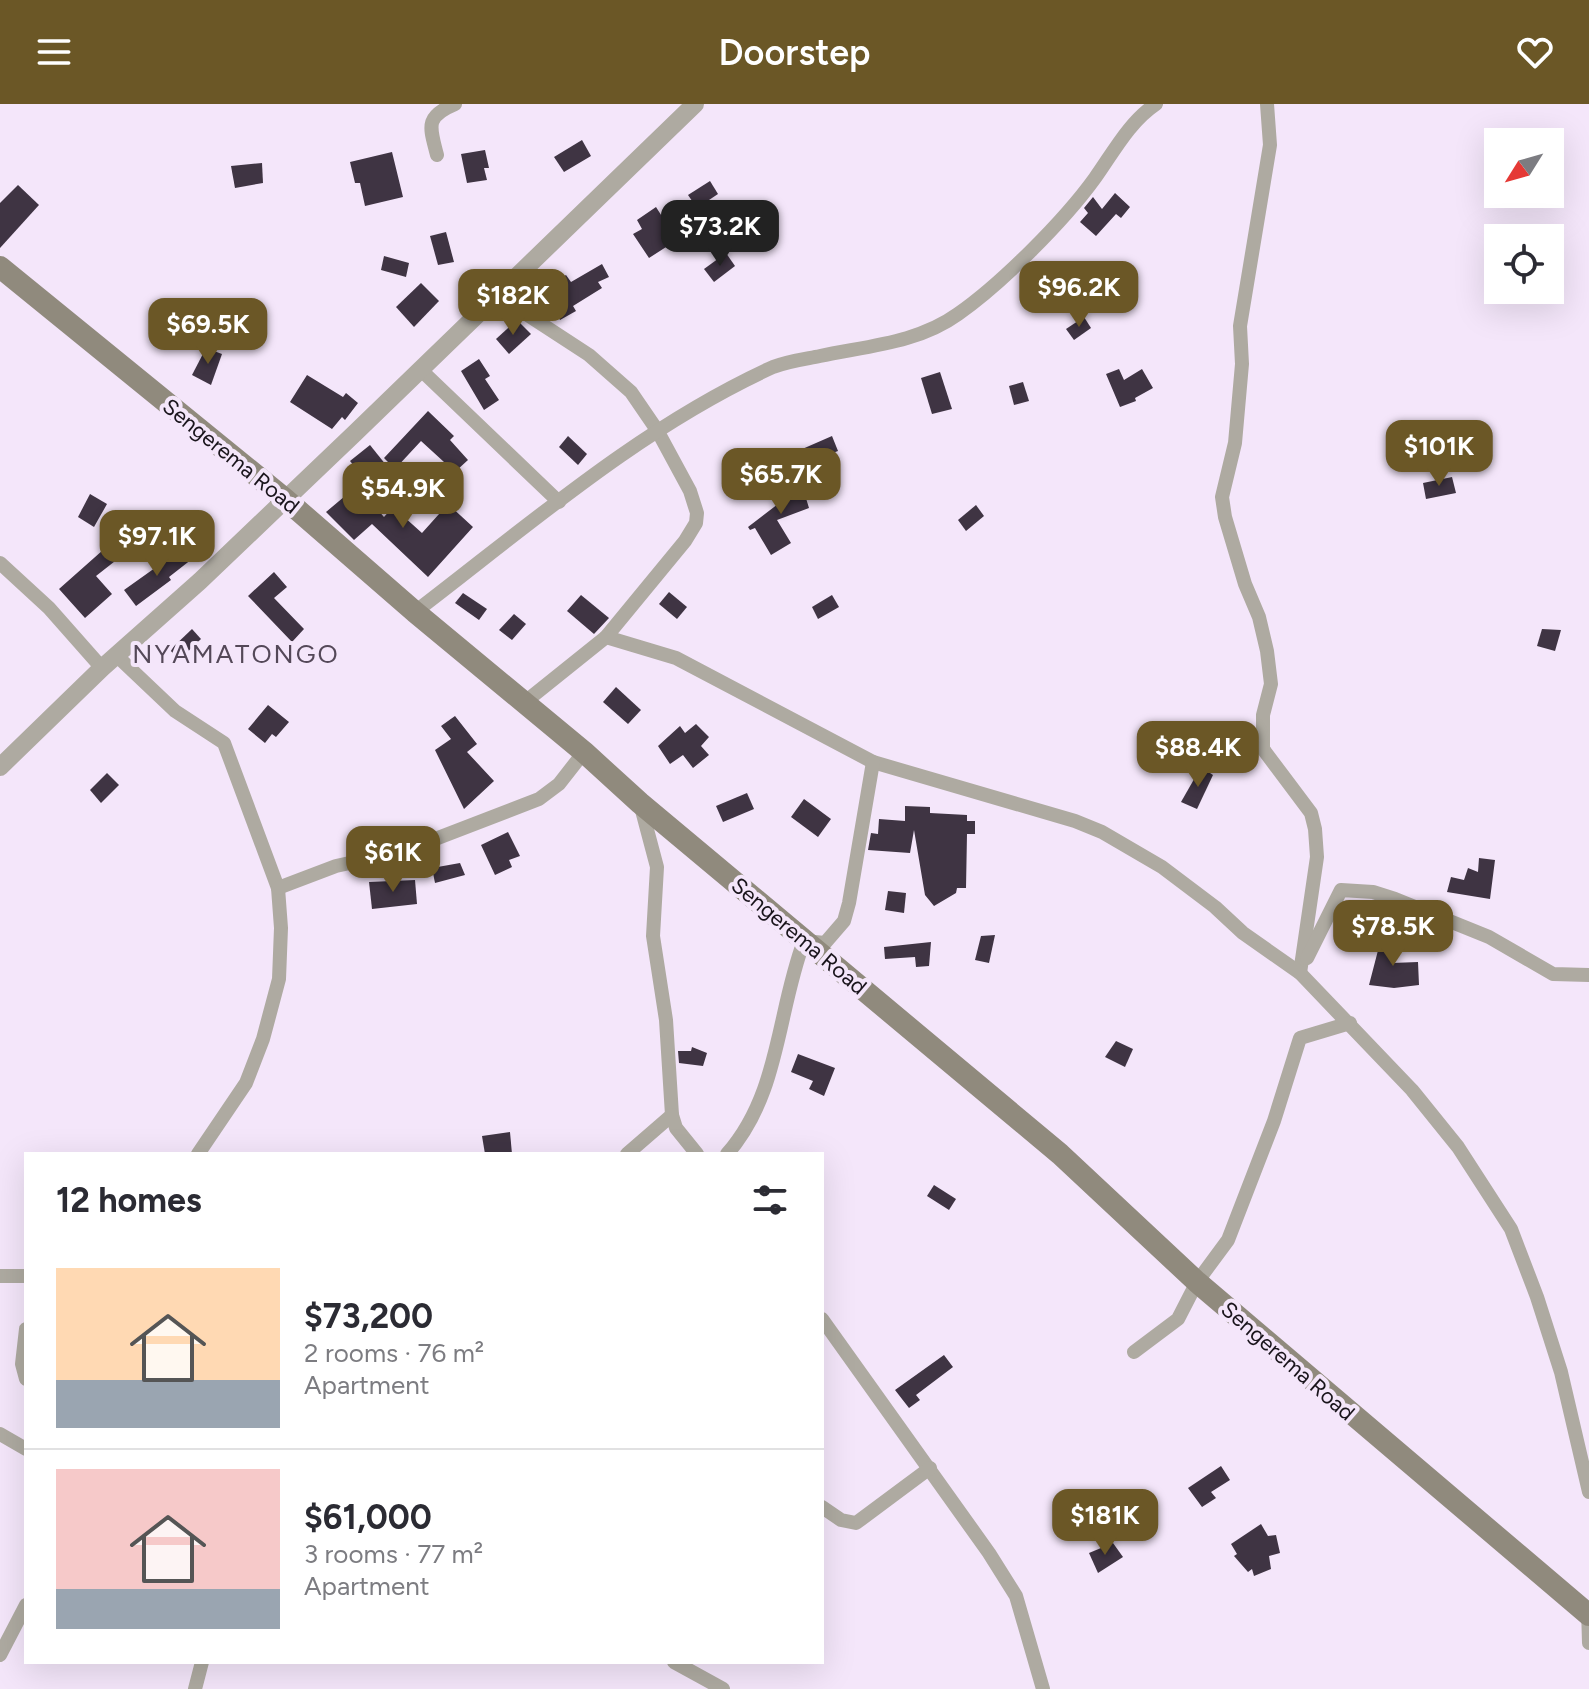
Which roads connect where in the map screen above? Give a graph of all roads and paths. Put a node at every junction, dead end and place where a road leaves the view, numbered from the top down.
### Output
1 (455, 104) edge
2 (694, 104) edge
3 (1156, 104) edge
4 (1267, 104) edge
5 (437, 155) dead end
6 (0, 267) edge
7 (497, 295) junction
8 (421, 370) junction
9 (657, 430) junction
10 (285, 499) junction
11 (559, 502) junction
12 (0, 563) edge
13 (415, 612) junction
14 (606, 637) junction
15 (110, 662) junction
16 (525, 702) junction
17 (584, 752) junction
18 (873, 762) junction
19 (0, 767) edge
20 (640, 803) junction
21 (278, 888) junction
22 (804, 941) junction
23 (1300, 973) junction
24 (1589, 975) edge
25 (1350, 1023) junction
26 (672, 1115) junction
27 (199, 1152) edge
28 (629, 1152) edge
29 (695, 1152) edge
30 (728, 1152) edge
31 (0, 1276) edge
32 (24, 1277) edge
33 (1197, 1282) junction
34 (824, 1322) edge
35 (24, 1346) edge
36 (1134, 1352) dead end
37 (24, 1372) edge
38 (0, 1434) edge
39 (24, 1448) edge
40 (930, 1468) junction
41 (1589, 1492) edge
42 (824, 1508) edge
43 (24, 1609) edge
44 (1588, 1610) edge
45 (1589, 1643) edge
46 (0, 1655) edge
47 (201, 1664) edge
48 (678, 1664) edge
49 (195, 1689) edge
50 (723, 1689) edge
51 (1043, 1689) edge

1 - 5 street
2 - 7 street
3 - 9 street
4 - 23 street
6 - 10 main road, Sengerema Road
7 - 8 street
7 - 9 street
8 - 10 street
8 - 11 street
9 - 11 street
9 - 14 street
10 - 13 main road, Sengerema Road
10 - 15 street
11 - 13 street
12 - 15 street
13 - 16 main road, Sengerema Road
14 - 16 street
14 - 18 street
15 - 19 street
15 - 21 street
16 - 17 main road, Sengerema Road
17 - 20 main road, Sengerema Road
17 - 21 street
18 - 22 street
18 - 23 street
20 - 22 main road, Sengerema Road
20 - 26 street
21 - 27 street
22 - 30 street
22 - 33 main road, Sengerema Road
23 - 24 street
23 - 25 street
25 - 33 street
25 - 41 street
26 - 28 street
26 - 29 street
31 - 32 street
33 - 36 street
33 - 44 main road, Sengerema Road
34 - 40 street
35 - 37 street
38 - 39 street
40 - 42 street
40 - 51 street
43 - 46 street
44 - 45 street
47 - 49 street
48 - 50 street

